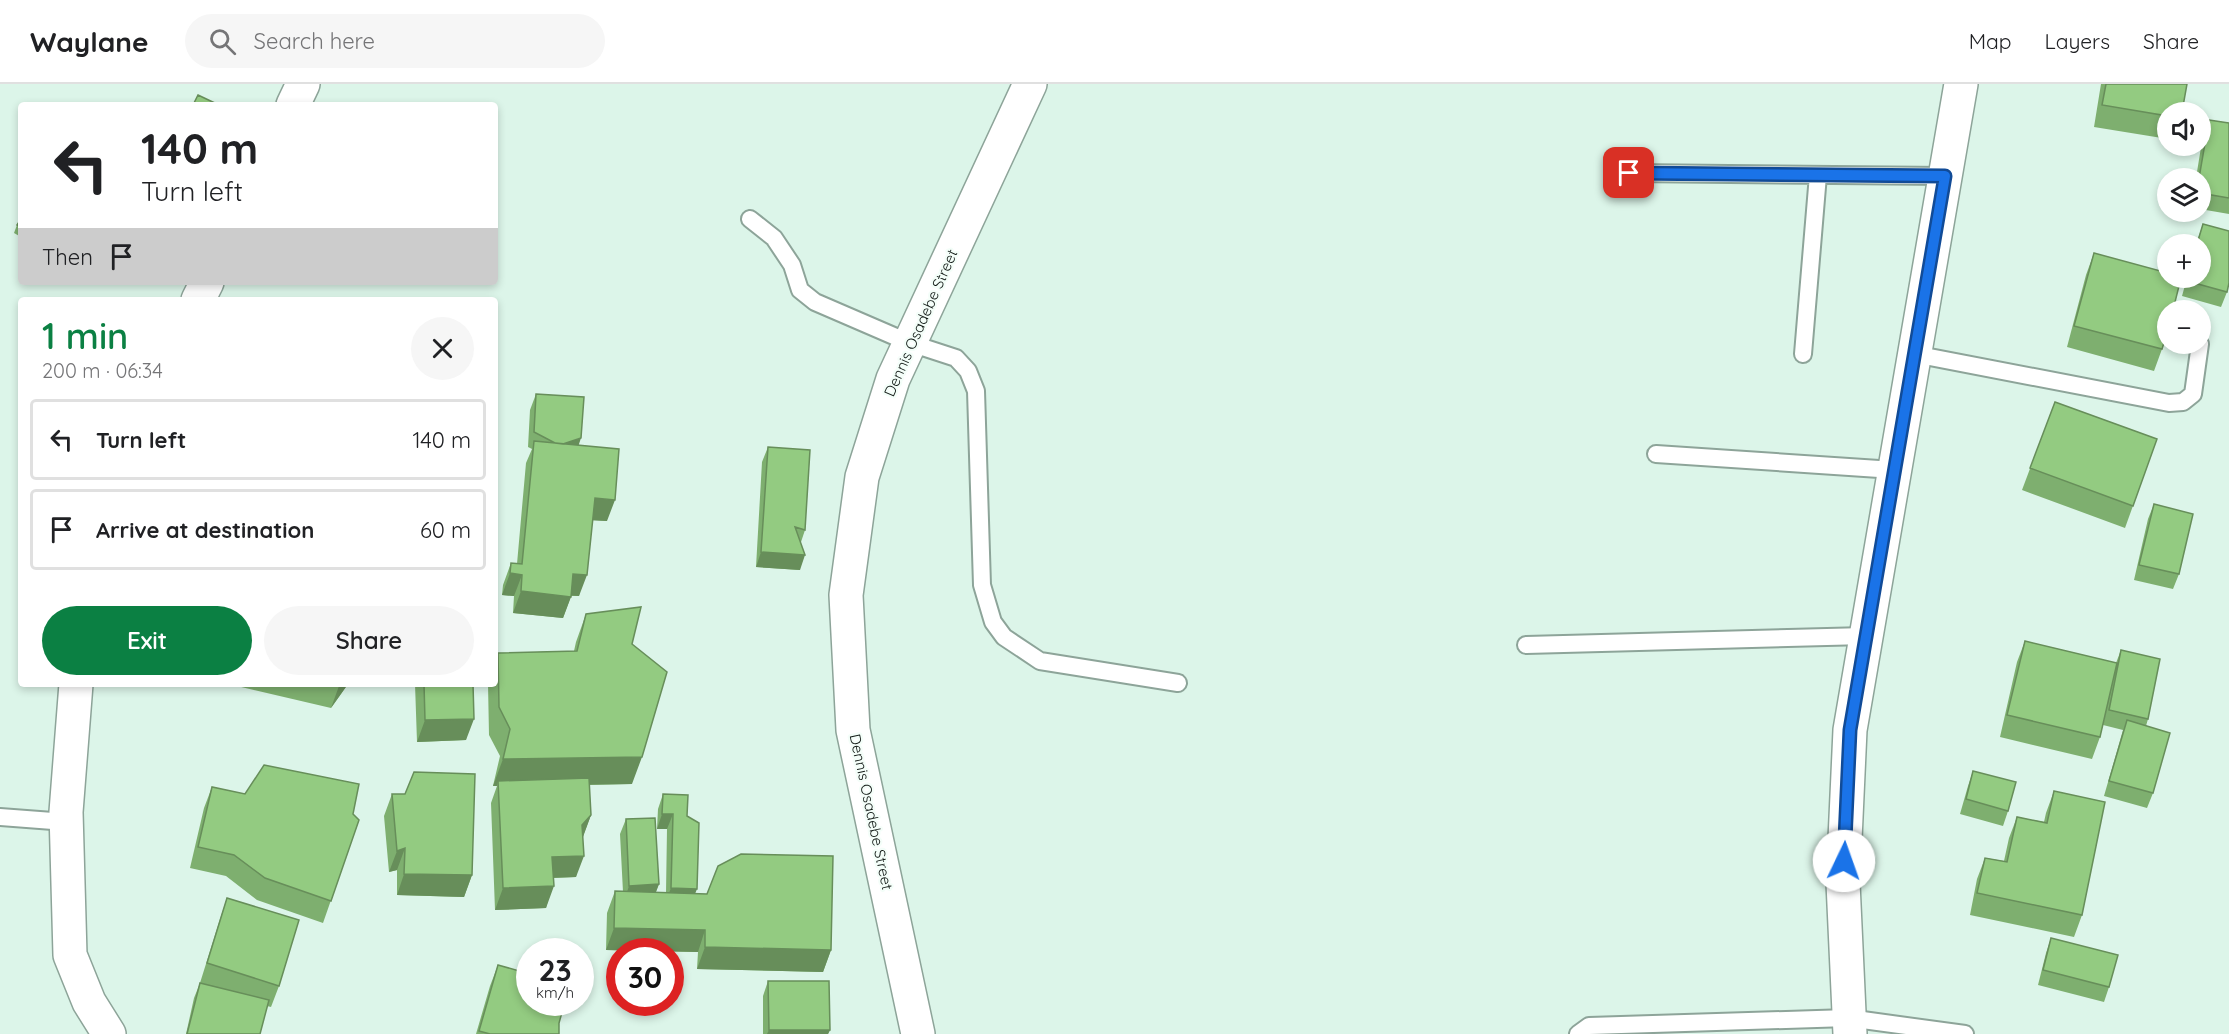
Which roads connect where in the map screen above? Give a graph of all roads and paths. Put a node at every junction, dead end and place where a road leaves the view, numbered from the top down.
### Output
1 (303, 84) edge
2 (1030, 84) edge
3 (1961, 84) edge
4 (294, 102) edge
5 (1629, 173) dead end
6 (1818, 175) junction
7 (1945, 176) junction
8 (750, 219) dead end
9 (910, 343) junction
10 (1803, 354) dead end
11 (1914, 354) junction
12 (2199, 354) edge
13 (1656, 454) dead end
14 (1894, 470) junction
15 (1866, 636) junction
16 (1526, 645) dead end
17 (1178, 683) dead end
18 (76, 687) edge
19 (0, 818) edge
20 (66, 822) junction
21 (1849, 1026) edge
22 (1718, 1028) edge
23 (109, 1034) edge
24 (918, 1034) edge
25 (1578, 1034) edge
26 (1965, 1034) edge

1 - 4 street
2 - 9 street, Dennis Osadebe Street
3 - 7 street
5 - 6 lane
6 - 7 lane
6 - 10 lane
7 - 11 street
8 - 9 lane
9 - 17 lane
9 - 24 street, Dennis Osadebe Street
11 - 12 lane
11 - 14 street
13 - 14 lane
14 - 15 street
15 - 16 lane
15 - 21 street
18 - 20 street
19 - 20 lane
20 - 23 street
21 - 22 lane
21 - 26 lane
22 - 25 lane

